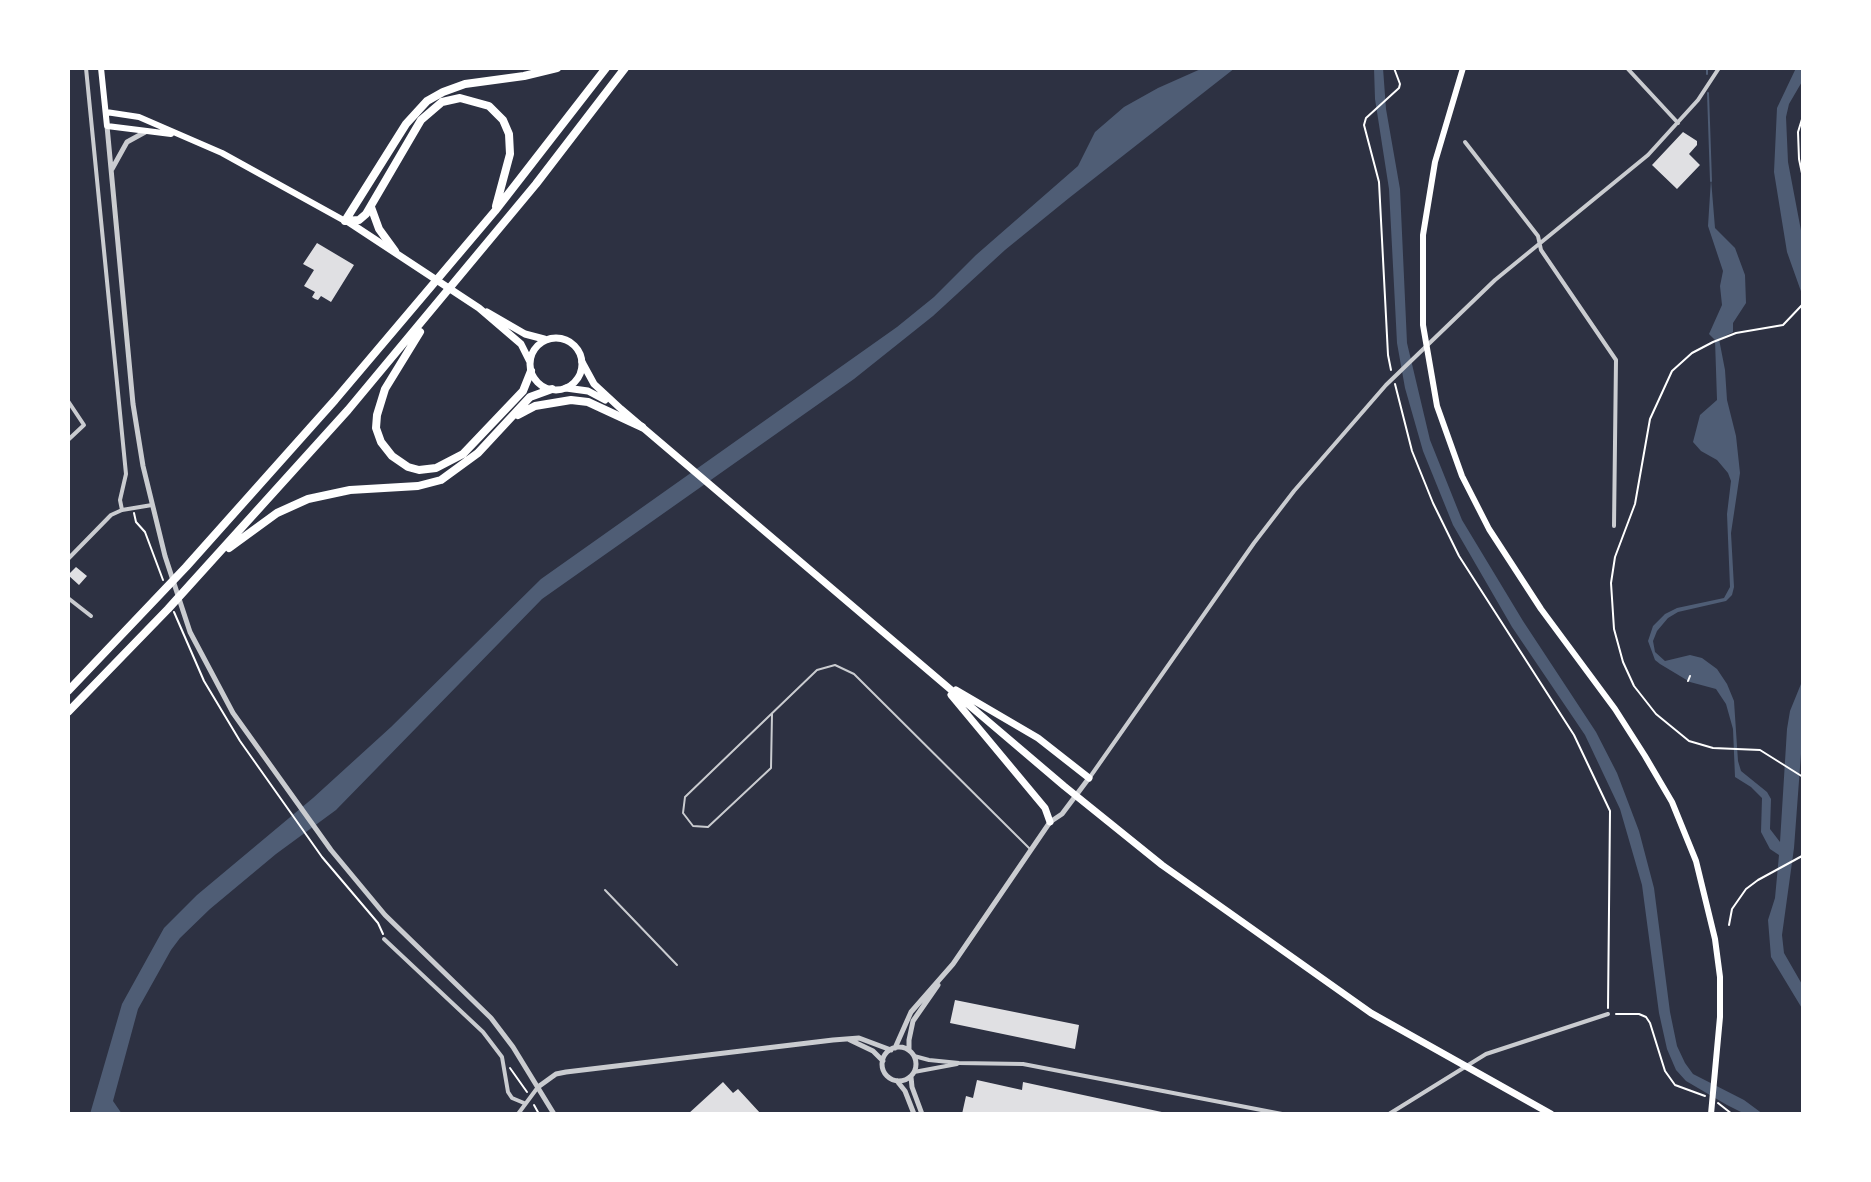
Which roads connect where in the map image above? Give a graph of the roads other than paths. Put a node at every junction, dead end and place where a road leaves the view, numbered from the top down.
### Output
1 (86, 68) edge
2 (101, 68) edge
3 (557, 68) edge
4 (606, 68) edge
5 (625, 68) edge
6 (1463, 68) edge
7 (1627, 68) edge
8 (1719, 68) edge
9 (106, 112) junction
10 (1678, 123) junction
11 (107, 126) junction
12 (149, 131) junction
13 (179, 135) junction
14 (1465, 142) dead end
15 (112, 170) junction
16 (371, 204) junction
17 (495, 211) junction
18 (345, 221) junction
19 (1539, 242) junction
20 (395, 251) junction
21 (479, 308) junction
22 (433, 310) junction
23 (546, 339) junction
24 (582, 362) junction
25 (530, 366) junction
26 (566, 388) junction
27 (552, 389) junction
28 (68, 401) edge
29 (621, 409) junction
30 (508, 422) junction
31 (642, 427) junction
32 (68, 440) edge
33 (152, 505) junction
34 (122, 510) junction
35 (1614, 526) dead end
36 (68, 559) edge
37 (212, 561) junction
38 (68, 598) edge
39 (91, 616) dead end
40 (934, 676) junction
41 (68, 691) edge
42 (68, 712) edge
43 (772, 714) junction
44 (1089, 778) junction
45 (1050, 822) junction
46 (1031, 851) junction
47 (605, 890) dead end
48 (384, 939) road end
49 (677, 965) dead end
50 (941, 980) junction
51 (1608, 1014) road end
52 (849, 1039) junction
53 (893, 1049) junction
54 (912, 1053) junction
55 (883, 1061) junction
56 (959, 1063) junction
57 (913, 1074) junction
58 (897, 1081) junction
59 (538, 1087) junction
60 (524, 1103) junction
61 (1254, 1111) edge
62 (518, 1114) edge
63 (554, 1114) edge
64 (914, 1114) edge
65 (922, 1114) edge
66 (1282, 1114) edge
67 (1389, 1114) edge
68 (1551, 1114) edge
69 (1711, 1114) edge

1 - 34 street
2 - 9 main road
3 - 18 highway
4 - 17 highway
5 - 22 highway
6 - 69 main road
7 - 10 street
8 - 10 street
9 - 11 main road
9 - 13 main road
10 - 19 street
11 - 12 main road
11 - 15 street
12 - 13 main road
12 - 15 street
13 - 18 main road
14 - 19 street
15 - 33 street
16 - 17 highway
16 - 18 highway
16 - 20 highway
17 - 41 highway
18 - 20 main road
19 - 35 street
19 - 44 street
20 - 21 main road
21 - 23 main road
21 - 25 main road
22 - 25 highway
22 - 37 highway
23 - 24 main road
23 - 25 main road
24 - 26 main road
24 - 29 main road
25 - 27 main road
26 - 27 main road
26 - 29 main road
27 - 30 highway
28 - 32 street
29 - 31 main road
30 - 31 highway
30 - 37 highway
31 - 40 main road
33 - 34 street
33 - 59 street
34 - 36 street
37 - 42 highway
38 - 39 street
40 - 44 main road
40 - 45 main road
40 - 68 main road
43 - 43 lane
43 - 46 lane
44 - 45 street
45 - 46 street
46 - 50 street
47 - 49 lane
48 - 60 street
50 - 53 street
50 - 54 street
51 - 67 street
52 - 53 street
52 - 55 street
52 - 59 street
53 - 54 street
53 - 55 street
54 - 56 street
54 - 57 street
55 - 58 street
56 - 57 street
56 - 61 street
57 - 58 street
57 - 65 street
58 - 64 street
59 - 60 street
59 - 63 street
60 - 62 street
61 - 66 street

